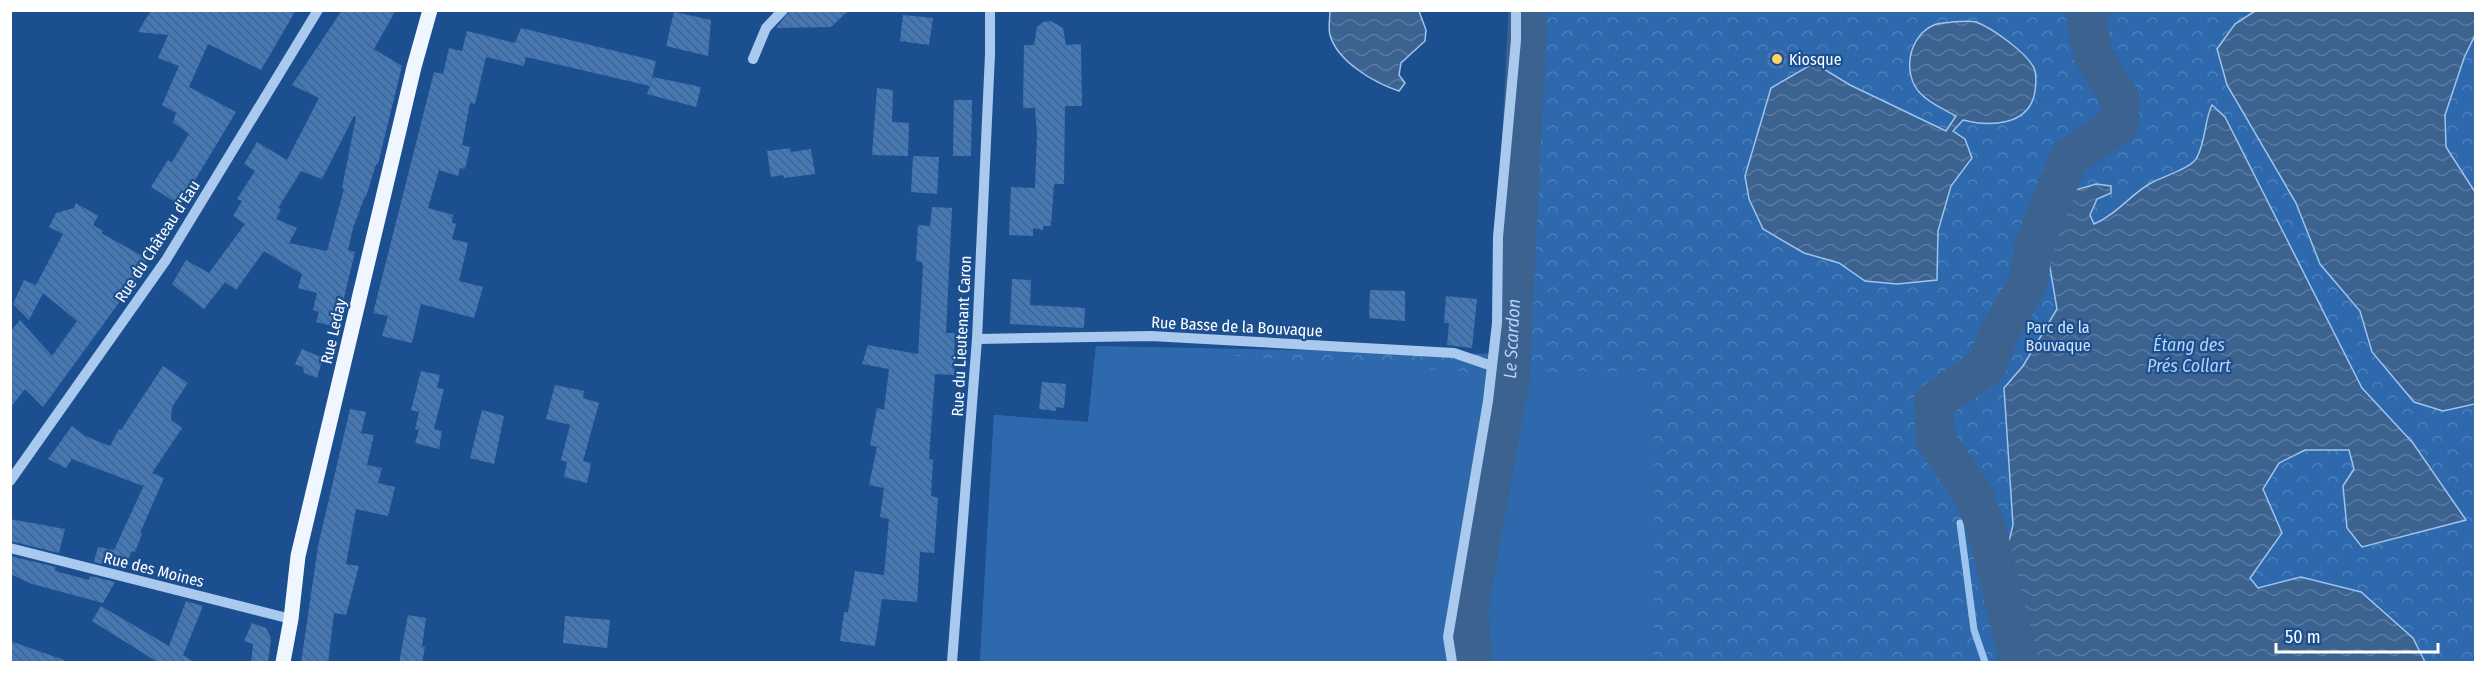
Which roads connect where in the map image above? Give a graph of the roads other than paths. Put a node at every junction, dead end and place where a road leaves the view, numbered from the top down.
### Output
1 (318, 10) edge
2 (430, 10) edge
3 (783, 10) edge
4 (990, 10) edge
5 (1516, 10) edge
6 (753, 59) dead end
7 (977, 339) junction
8 (1492, 366) junction
9 (10, 481) edge
10 (10, 548) edge
11 (291, 620) junction
12 (283, 663) edge
13 (952, 663) edge
14 (1452, 663) edge

1 - 9 street, Rue du Château d'Eau
2 - 11 main road, Rue Leday
3 - 6 street
4 - 7 street, Rue du Lieutenant Caron
5 - 8 street
7 - 8 street, Rue Basse de la Bouvaque
7 - 13 street, Rue du Lieutenant Caron
8 - 14 street
10 - 11 street, Rue des Moines
11 - 12 main road, Rue Leday

